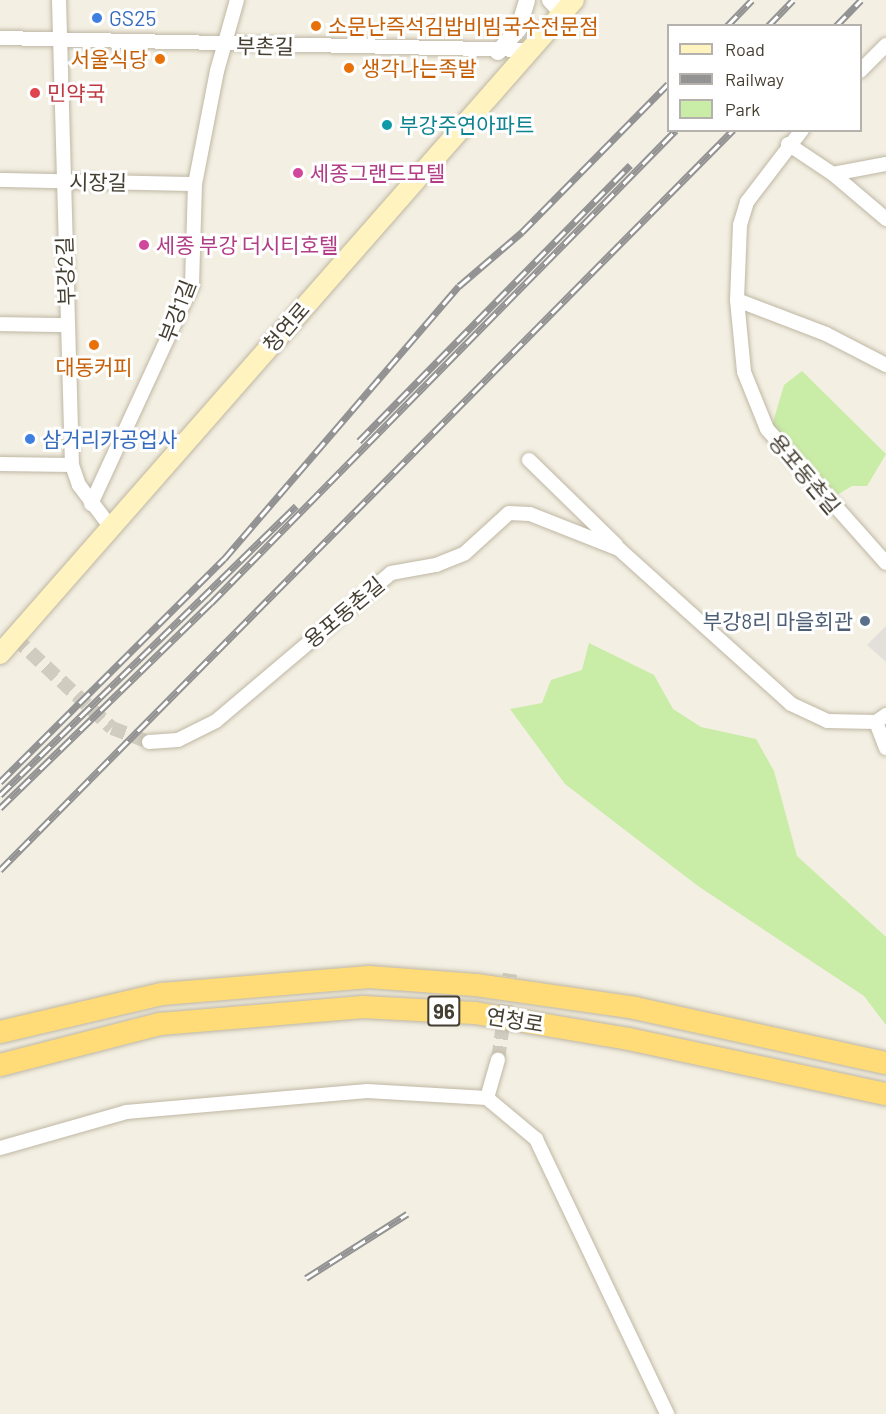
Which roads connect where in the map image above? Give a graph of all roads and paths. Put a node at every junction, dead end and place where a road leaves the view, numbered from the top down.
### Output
1 (59, 0) edge
2 (237, 0) edge
3 (527, 0) edge
4 (562, 4) edge
5 (0, 38) edge
6 (59, 39) junction
7 (224, 45) junction
8 (886, 45) edge
9 (529, 50) junction
10 (498, 52) junction
11 (862, 70) edge
12 (800, 132) edge
13 (788, 144) junction
14 (886, 164) edge
15 (833, 174) junction
16 (0, 180) edge
17 (62, 181) junction
18 (195, 184) junction
19 (886, 219) edge
20 (737, 300) junction
21 (0, 324) edge
22 (66, 325) junction
23 (886, 365) edge
24 (529, 460) dead end
25 (0, 464) edge
26 (72, 465) junction
27 (91, 504) junction
28 (112, 530) junction
29 (619, 549) junction
30 (886, 563) edge
31 (0, 654) edge
32 (881, 718) edge
33 (149, 742) tunnel mouth
34 (886, 748) edge
35 (0, 1032) edge
36 (498, 1060) tunnel mouth
37 (886, 1063) edge
38 (0, 1065) edge
39 (886, 1094) edge
40 (488, 1098) junction
41 (0, 1148) edge
42 (667, 1414) edge

1 - 6 street, 부강2길
2 - 7 street, 부강1길
3 - 10 street
4 - 9 main road, 청연로
5 - 6 street, 부촌길
6 - 7 street, 부촌길
6 - 17 street, 부강2길
7 - 10 street, 부촌길
7 - 18 street, 부강1길
8 - 11 street
9 - 10 street, 부촌길
9 - 28 main road, 청연로
12 - 13 street, 용포동촌길
13 - 15 street
13 - 20 street, 용포동촌길
14 - 15 street
15 - 19 street
16 - 17 street, 시장길
17 - 18 street, 시장길
17 - 22 street, 부강2길
18 - 27 street, 부강1길
20 - 23 street
20 - 30 street, 용포동촌길
21 - 22 street
22 - 26 street, 부강2길
24 - 29 street
25 - 26 street
26 - 27 street, 부강2길
27 - 28 street, 부강2길
28 - 31 main road, 청연로
29 - 32 street, 용포동촌길
29 - 33 street, 용포동촌길
32 - 34 street, 용포동촌길
35 - 37 highway, 연청로 / 96
36 - 40 street
38 - 39 highway, 연청로 / 96
40 - 41 street
40 - 42 street

